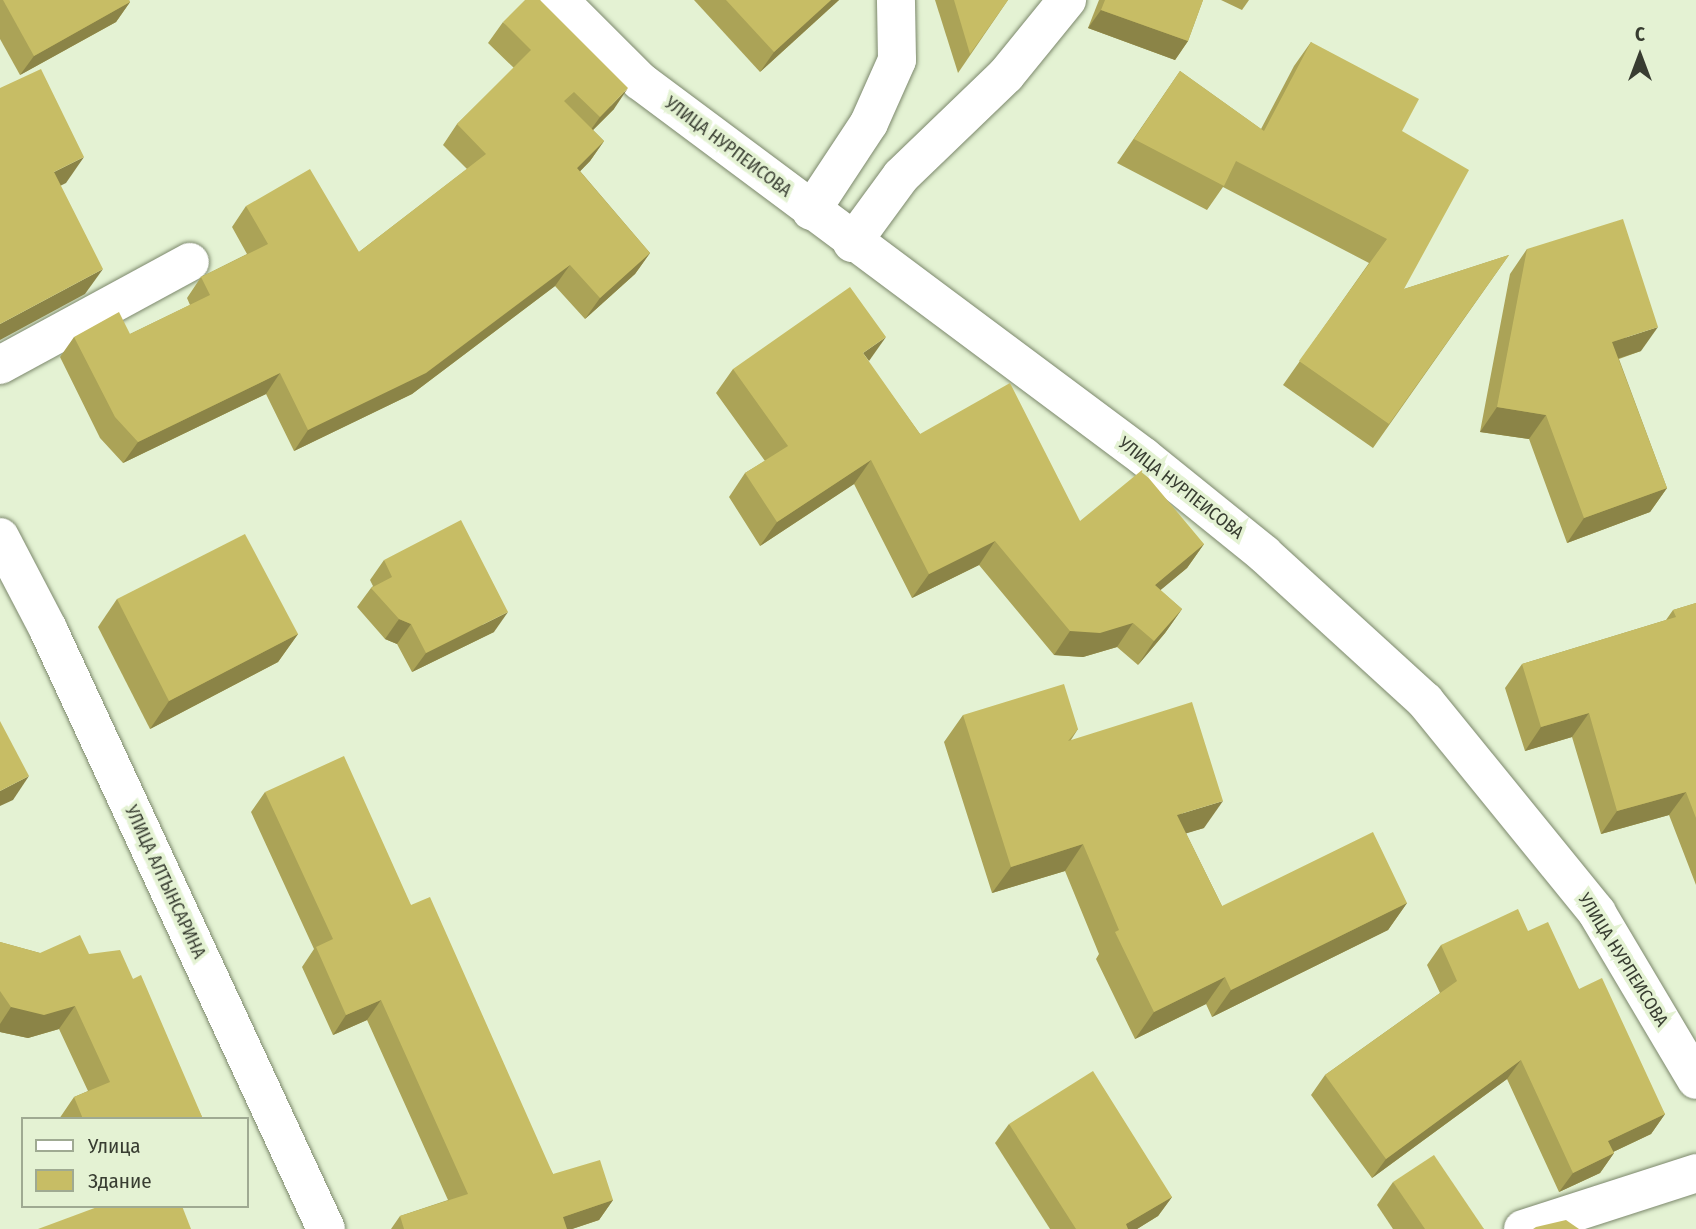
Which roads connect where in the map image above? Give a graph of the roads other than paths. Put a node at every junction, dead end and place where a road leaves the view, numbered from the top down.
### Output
1 (559, 0) edge
2 (896, 0) edge
3 (1067, 0) edge
4 (811, 211) junction
5 (852, 243) junction
6 (190, 262) dead end
7 (0, 366) edge
8 (0, 537) edge
9 (1696, 1080) edge
10 (1696, 1173) edge
11 (326, 1229) edge
12 (1523, 1229) edge

1 - 4 street, УЛИЦА НУРПЕИСОВА
2 - 4 street
3 - 5 street
4 - 5 street, УЛИЦА НУРПЕИСОВА
5 - 9 street, УЛИЦА НУРПЕИСОВА
6 - 7 street
8 - 11 street, УЛИЦА АЛТЫНСАРИНА
10 - 12 street

